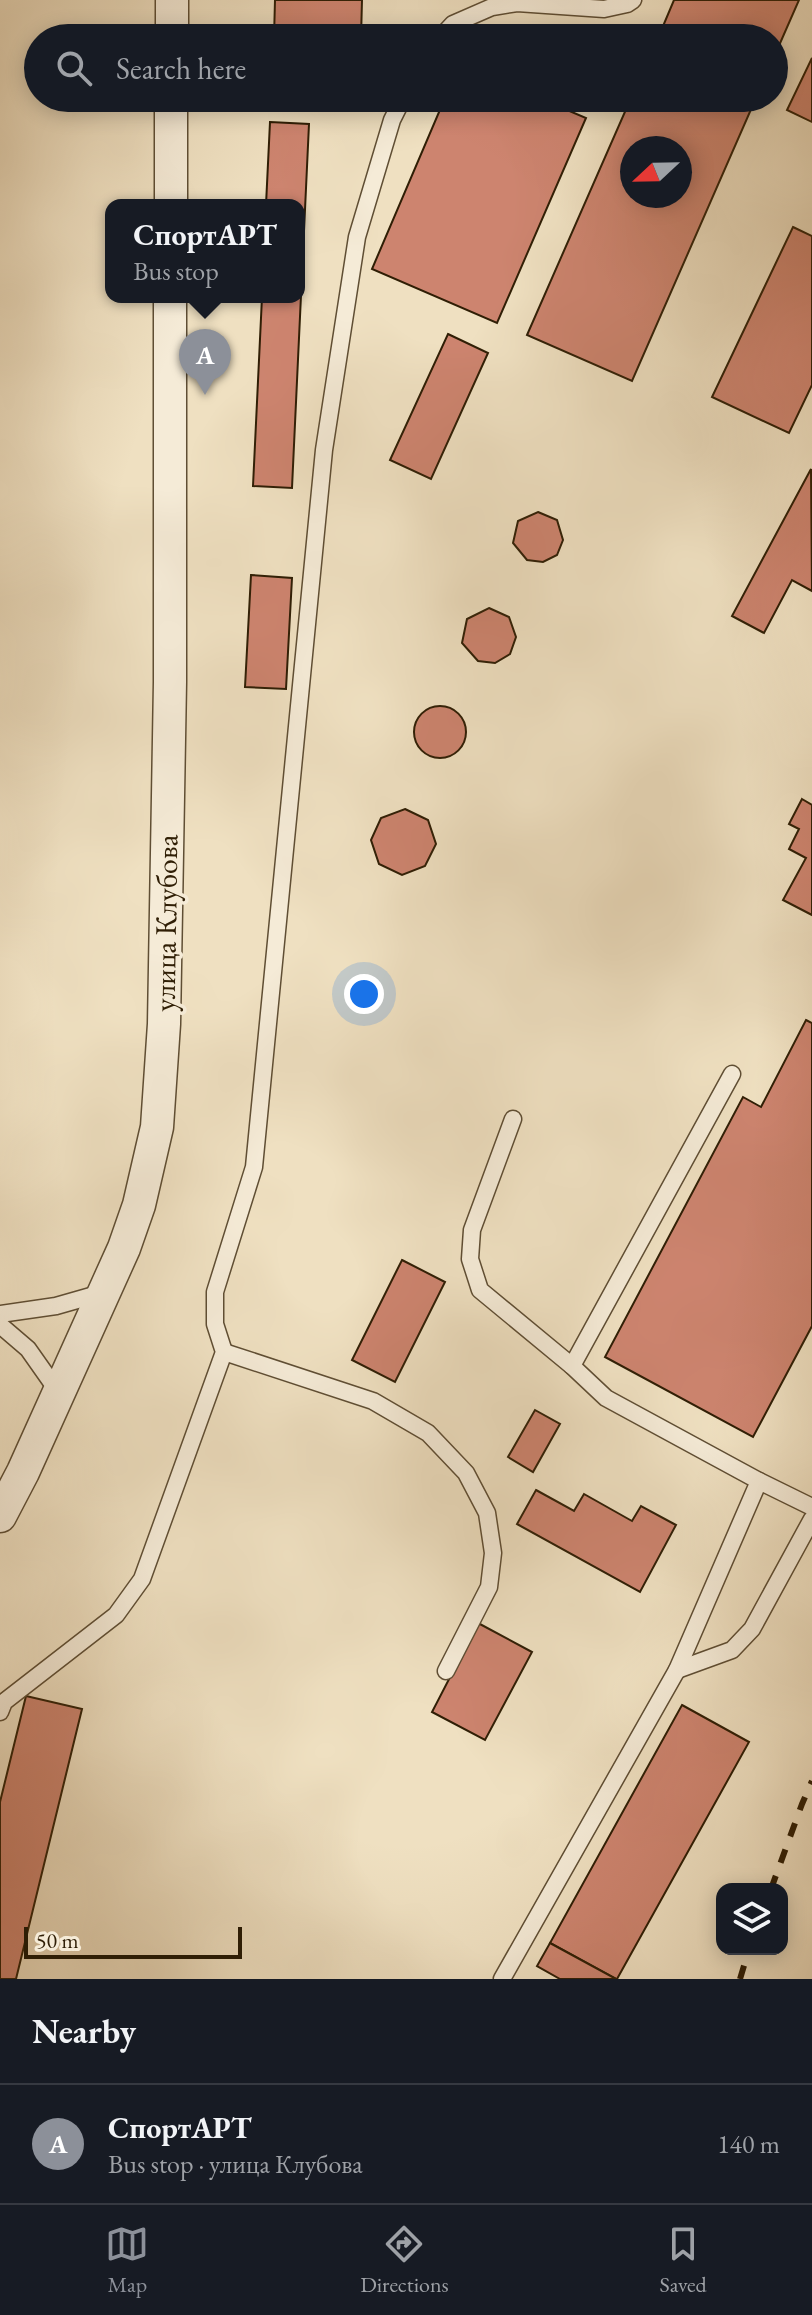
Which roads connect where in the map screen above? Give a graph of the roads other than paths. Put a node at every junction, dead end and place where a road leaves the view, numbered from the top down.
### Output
1 (172, 0) edge
2 (633, 0) edge
3 (172, 24) edge
4 (453, 24) edge
5 (171, 112) edge
6 (396, 112) edge
7 (171, 199) edge
8 (170, 303) edge
9 (732, 1074) dead end
10 (513, 1119) dead end
11 (106, 1291) junction
12 (0, 1314) edge
13 (0, 1325) edge
14 (224, 1352) junction
15 (572, 1366) junction
16 (59, 1393) junction
17 (759, 1481) junction
18 (812, 1507) edge
19 (0, 1516) edge
20 (812, 1519) edge
21 (677, 1670) junction
22 (446, 1671) dead end
23 (0, 1712) edge
24 (502, 1979) edge

1 - 3 street
2 - 4 lane
5 - 7 street
6 - 14 lane
8 - 11 street, улица Клубова
9 - 15 lane
10 - 15 lane
11 - 12 lane
11 - 16 street, улица Клубова
13 - 16 lane
14 - 22 lane
14 - 23 lane
15 - 17 lane
16 - 19 street, улица Клубова
17 - 18 lane
17 - 21 lane
20 - 21 lane
21 - 24 lane

